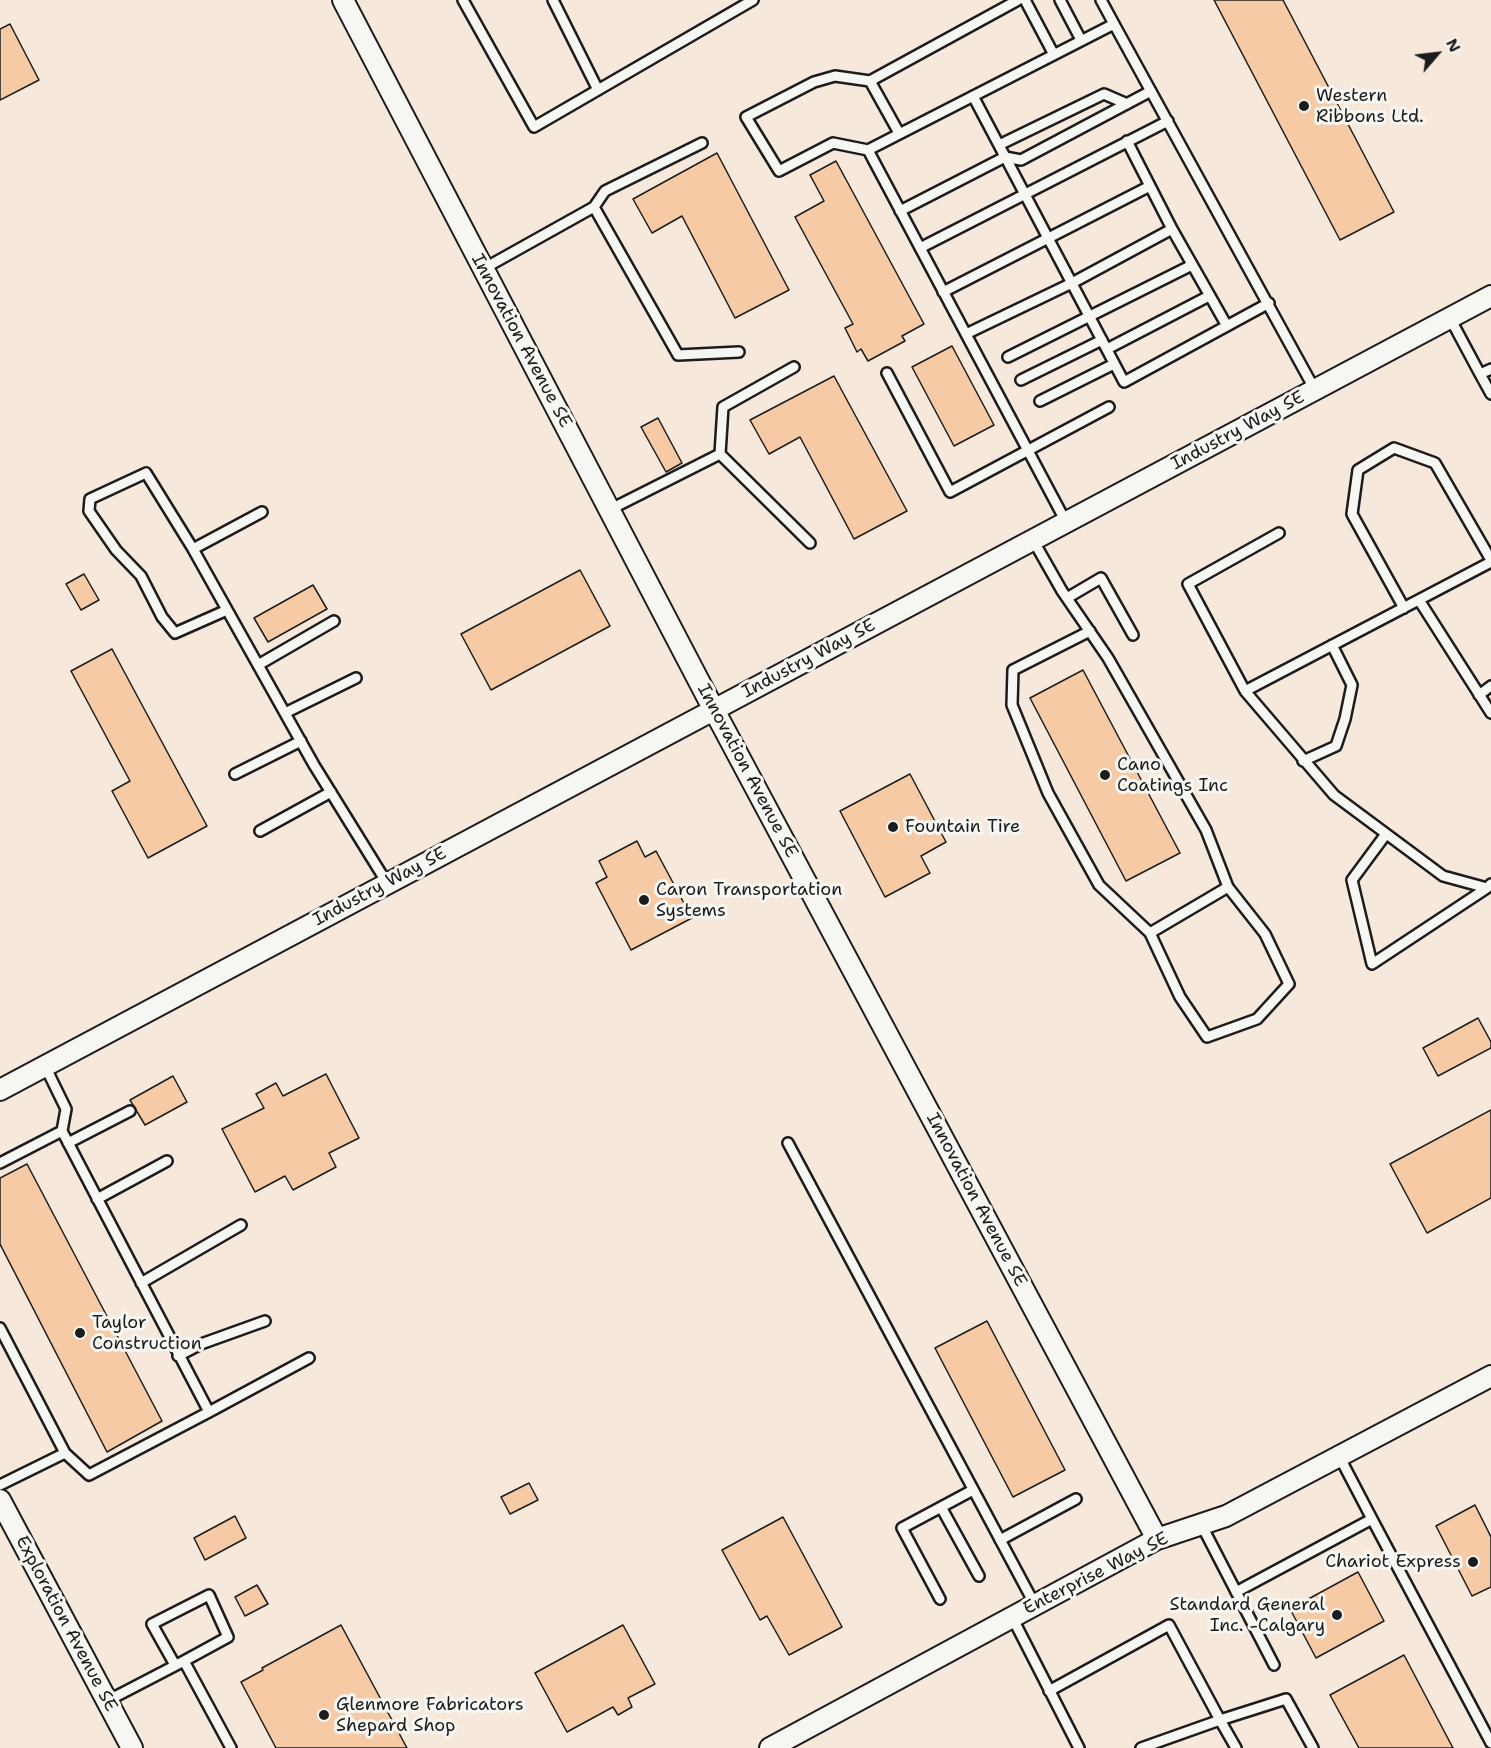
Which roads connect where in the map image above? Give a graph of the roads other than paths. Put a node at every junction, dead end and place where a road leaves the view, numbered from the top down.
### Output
1 (343, 0) edge
2 (463, 0) edge
3 (553, 0) edge
4 (753, 0) edge
5 (1018, 0) edge
6 (1025, 0) edge
7 (1060, 0) edge
8 (1101, 0) edge
9 (1114, 24) junction
10 (1081, 40) junction
11 (1053, 53) junction
12 (870, 81) junction
13 (598, 90) junction
14 (1151, 91) junction
15 (974, 96) junction
16 (1127, 104) junction
17 (1168, 121) junction
18 (899, 133) junction
19 (1127, 141) junction
20 (702, 143) dead end
21 (999, 145) junction
22 (868, 150) junction
23 (1005, 157) junction
24 (1150, 186) junction
25 (1025, 193) junction
26 (594, 207) junction
27 (900, 211) junction
28 (1172, 229) junction
29 (1048, 237) junction
30 (920, 248) junction
31 (1192, 265) junction
32 (483, 269) junction
33 (1072, 283) junction
34 (943, 292) junction
35 (1209, 296) junction
36 (1491, 296) edge
37 (1269, 303) junction
38 (1089, 316) junction
39 (1450, 318) junction
40 (1227, 326) junction
41 (966, 334) junction
42 (1102, 340) junction
43 (1107, 349) junction
44 (739, 352) dead end
45 (1008, 357) dead end
46 (1114, 364) junction
47 (794, 368) dead end
48 (1491, 369) edge
49 (887, 373) dead end
50 (1480, 374) junction
51 (1022, 380) dead end
52 (1315, 390) junction
53 (1491, 394) edge
54 (1040, 401) dead end
55 (1109, 407) dead end
56 (1027, 449) junction
57 (720, 454) junction
58 (609, 510) junction
59 (262, 512) dead end
60 (1066, 522) junction
61 (1279, 533) dead end
62 (1033, 540) junction
63 (810, 543) dead end
64 (193, 549) junction
65 (1491, 561) edge
66 (1067, 598) junction
67 (1419, 600) junction
68 (1404, 608) junction
69 (227, 610) junction
70 (334, 621) dead end
71 (1090, 631) junction
72 (1133, 635) dead end
73 (1332, 645) junction
74 (258, 665) junction
75 (356, 678) dead end
76 (1491, 686) edge
77 (1245, 691) junction
78 (1479, 694) junction
79 (714, 710) junction
80 (285, 713) junction
81 (1491, 713) edge
82 (301, 741) junction
83 (1303, 761) junction
84 (235, 774) dead end
85 (331, 792) junction
86 (260, 831) dead end
87 (1386, 834) junction
88 (387, 884) junction
89 (1489, 886) edge
90 (1228, 887) junction
91 (1150, 933) junction
92 (45, 1066) junction
93 (0, 1090) edge
94 (130, 1111) dead end
95 (62, 1131) junction
96 (69, 1143) junction
97 (788, 1143) dead end
98 (167, 1161) dead end
99 (0, 1163) edge
100 (97, 1199) junction
101 (241, 1225) dead end
102 (141, 1283) junction
103 (265, 1321) dead end
104 (0, 1328) edge
105 (178, 1356) junction
106 (309, 1358) dead end
107 (1491, 1376) edge
108 (209, 1412) junction
109 (65, 1453) junction
110 (1339, 1456) junction
111 (0, 1485) edge
112 (973, 1490) junction
113 (1076, 1499) dead end
114 (0, 1500) edge
115 (941, 1507) junction
116 (1372, 1519) junction
117 (1201, 1524) junction
118 (1157, 1539) junction
119 (1000, 1540) junction
120 (979, 1576) dead end
121 (1236, 1592) junction
122 (940, 1599) dead end
123 (1035, 1605) junction
124 (1012, 1617) junction
125 (180, 1663) junction
126 (1274, 1665) dead end
127 (1049, 1691) junction
128 (107, 1701) junction
129 (1220, 1720) junction
130 (1491, 1743) edge
131 (132, 1748) edge
132 (231, 1748) edge
133 (770, 1748) edge
134 (1079, 1748) edge
135 (1141, 1748) edge
136 (1236, 1748) edge
137 (1313, 1748) edge

1 - 32 street, Innovation Avenue SE
2 - 13 lane
3 - 13 lane
4 - 13 lane
5 - 12 lane
6 - 11 lane
7 - 10 lane
8 - 9 lane
9 - 10 lane
9 - 14 lane
10 - 11 lane
11 - 15 lane
12 - 18 lane
12 - 22 lane
14 - 16 lane
14 - 17 lane
15 - 18 lane
15 - 21 lane
16 - 21 lane
16 - 23 lane
17 - 19 lane
17 - 37 lane
18 - 22 lane
19 - 24 lane
19 - 25 lane
20 - 26 lane
21 - 23 lane
22 - 27 lane
23 - 25 lane
23 - 27 lane
24 - 28 lane
24 - 29 lane
25 - 29 lane
25 - 30 lane
26 - 32 lane
26 - 44 lane
27 - 30 lane
28 - 31 lane
28 - 33 lane
29 - 33 lane
29 - 34 lane
30 - 34 lane
31 - 35 lane
31 - 38 lane
32 - 58 street, Innovation Avenue SE
33 - 38 lane
33 - 41 lane
34 - 41 lane
35 - 40 lane
35 - 43 lane
36 - 39 street, Industry Way SE
37 - 40 lane
37 - 52 lane
38 - 42 lane
38 - 45 lane
39 - 50 lane
39 - 52 street, Industry Way SE
40 - 46 lane
41 - 56 lane
42 - 43 lane
42 - 51 lane
43 - 46 lane
46 - 54 lane
47 - 57 lane
48 - 50 lane
49 - 56 lane
50 - 53 lane
52 - 60 street, Industry Way SE
55 - 56 lane
56 - 60 lane
57 - 58 lane
57 - 63 lane
58 - 79 street, Innovation Avenue SE
59 - 64 lane
60 - 62 street, Industry Way SE
61 - 77 lane
62 - 66 lane
62 - 79 street, Industry Way SE
64 - 69 lane
64 - 69 lane
65 - 67 lane
65 - 68 lane
66 - 71 lane
66 - 72 lane
67 - 68 lane
67 - 78 lane
68 - 73 lane
69 - 74 lane
70 - 74 lane
71 - 90 lane
71 - 91 lane
73 - 77 lane
73 - 83 lane
74 - 80 lane
75 - 80 lane
76 - 78 lane
77 - 83 lane
78 - 81 lane
79 - 88 street, Industry Way SE
79 - 118 street, Innovation Avenue SE
80 - 82 lane
82 - 84 lane
82 - 85 lane
83 - 87 lane
85 - 86 lane
85 - 88 lane
87 - 89 lane
87 - 89 lane
88 - 92 street, Industry Way SE
90 - 91 lane
90 - 91 lane
92 - 93 street, Industry Way SE
92 - 95 lane
94 - 96 lane
95 - 96 lane
95 - 99 lane
96 - 100 lane
97 - 112 lane
98 - 100 lane
100 - 102 lane
101 - 102 lane
102 - 105 lane
103 - 105 lane
104 - 109 lane
105 - 108 lane
106 - 108 lane
107 - 110 street, Enterprise Way SE
108 - 109 lane
109 - 111 lane
110 - 116 lane
110 - 117 street, Enterprise Way SE
112 - 115 lane
112 - 119 lane
113 - 119 lane
114 - 128 street, Exploration Avenue SE
115 - 120 lane
115 - 122 lane
116 - 121 lane
116 - 130 lane
117 - 118 street, Enterprise Way SE
117 - 121 lane
118 - 123 street, Enterprise Way SE
119 - 123 lane
121 - 126 lane
123 - 124 street, Enterprise Way SE
124 - 127 lane
124 - 133 street, Enterprise Way SE
125 - 125 lane
125 - 128 lane
125 - 132 lane
127 - 129 lane
127 - 134 lane
128 - 131 street, Exploration Avenue SE
129 - 135 lane
129 - 136 lane
129 - 137 lane

